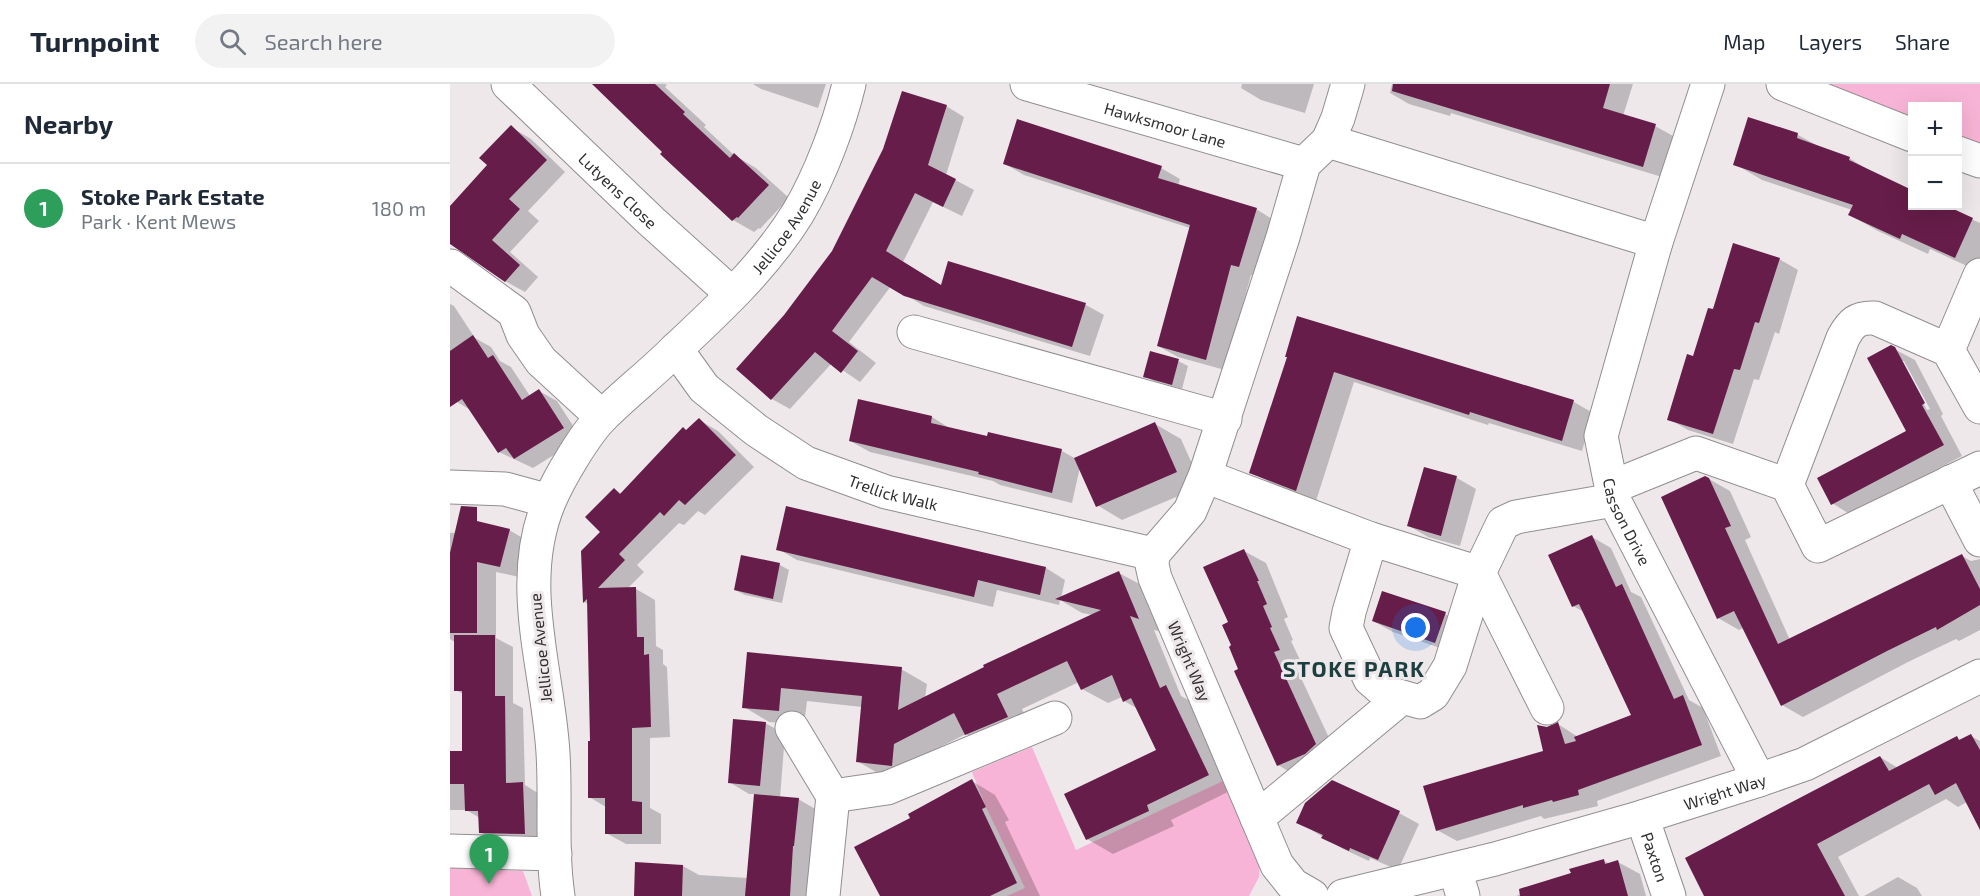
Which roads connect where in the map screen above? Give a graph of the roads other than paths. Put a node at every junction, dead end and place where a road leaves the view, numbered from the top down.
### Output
1 (508, 84) edge
2 (849, 84) edge
3 (1027, 84) edge
4 (1348, 84) edge
5 (1708, 84) edge
6 (1782, 84) edge
7 (1908, 133) edge
8 (1328, 141) junction
9 (1962, 154) edge
10 (1980, 161) edge
11 (1304, 164) junction
12 (1656, 242) junction
13 (451, 266) edge
14 (1980, 275) edge
15 (732, 294) junction
16 (914, 332) dead end
17 (676, 349) junction
18 (1948, 350) junction
19 (1980, 407) edge
20 (602, 417) junction
21 (1224, 420) junction
22 (1980, 468) edge
23 (1205, 476) junction
24 (1950, 482) junction
25 (1787, 485) junction
26 (450, 487) edge
27 (1613, 494) junction
28 (549, 501) junction
29 (1371, 539) junction
30 (1980, 540) edge
31 (1153, 554) junction
32 (1479, 573) junction
33 (1976, 688) edge
34 (1401, 698) junction
35 (1547, 708) dead end
36 (1054, 718) dead end
37 (792, 728) dead end
38 (1759, 780) junction
39 (833, 796) junction
40 (1642, 817) junction
41 (1257, 818) junction
42 (450, 851) edge
43 (555, 854) junction
44 (1459, 882) edge
45 (1296, 892) edge
46 (558, 896) edge
47 (823, 896) edge
48 (1343, 896) edge
49 (1669, 896) edge

1 - 15 street, Lutyens Close
2 - 15 street, Jellicoe Avenue
3 - 11 street, Hawksmoor Lane
4 - 8 street
5 - 12 street, Casson Drive
6 - 7 street
8 - 11 street
8 - 12 street
9 - 10 street
11 - 21 street
12 - 27 street, Casson Drive
13 - 20 street
14 - 18 street
15 - 17 street, Jellicoe Avenue
16 - 21 street
17 - 20 street, Jellicoe Avenue
17 - 31 street, Trellick Walk
18 - 19 street
18 - 25 street
20 - 28 street, Jellicoe Avenue
21 - 23 street
22 - 24 street
23 - 29 street
23 - 31 street
24 - 25 street
24 - 30 street
25 - 27 street
26 - 28 street
27 - 32 street
27 - 38 street, Casson Drive
28 - 43 street, Jellicoe Avenue
29 - 32 street
29 - 34 street
31 - 41 street, Wright Way
32 - 34 street
32 - 35 street
33 - 38 street, Wright Way
34 - 41 street
36 - 39 street
37 - 39 street
38 - 40 street, Wright Way
39 - 47 street
40 - 44 street, Wright Way
40 - 49 street, Paxton
41 - 45 street, Wright Way
42 - 43 street
43 - 46 street, Jellicoe Avenue
44 - 48 street, Wright Way

